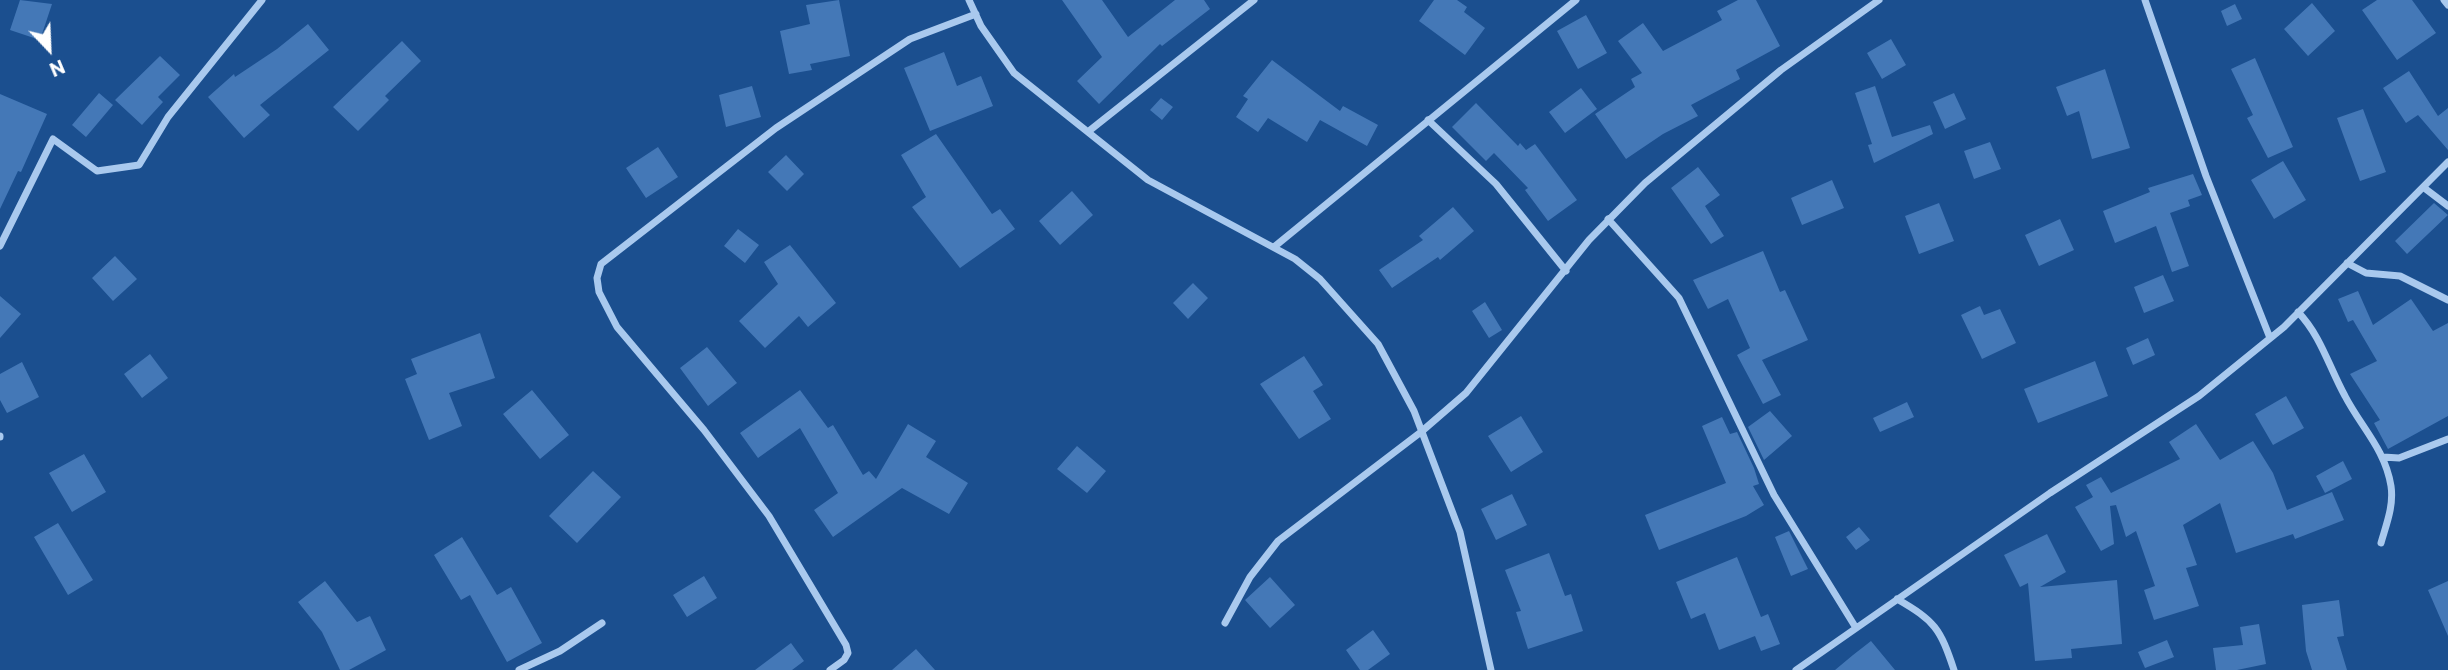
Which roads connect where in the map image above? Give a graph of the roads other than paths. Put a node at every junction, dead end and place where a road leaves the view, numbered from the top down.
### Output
1 (262, 0) edge
2 (969, 0) edge
3 (1254, 0) edge
4 (1576, 0) edge
5 (1879, 0) edge
6 (2146, 0) edge
7 (2444, 0) edge
8 (2448, 5) edge
9 (976, 14) junction
10 (1428, 120) junction
11 (1089, 131) junction
12 (2448, 162) edge
13 (2423, 187) junction
14 (2448, 206) edge
15 (1608, 219) junction
16 (0, 246) edge
17 (1273, 247) junction
18 (2347, 263) junction
19 (1566, 271) junction
20 (2448, 300) edge
21 (2298, 312) junction
22 (2270, 338) junction
23 (1421, 432) junction
24 (2448, 439) edge
25 (2383, 457) junction
26 (2381, 543) dead end
27 (1897, 599) junction
28 (602, 623) dead end
29 (1225, 623) dead end
30 (1856, 628) junction
31 (519, 670) edge
32 (830, 670) edge
33 (1491, 670) edge
34 (1796, 670) edge
35 (1954, 670) edge

1 - 16 street
2 - 9 street
3 - 11 street
4 - 10 street
5 - 15 street
6 - 22 street
7 - 8 street
9 - 11 street
9 - 32 street
10 - 17 street
10 - 19 street
11 - 17 street
12 - 13 street
13 - 14 street
13 - 18 street
15 - 19 street
15 - 30 street
17 - 23 street
18 - 20 street
18 - 21 street
19 - 23 street
21 - 22 street
21 - 25 street
22 - 27 street
23 - 29 street
23 - 33 street
24 - 25 street
25 - 26 street
27 - 30 street
27 - 35 street
28 - 31 street
30 - 34 street

